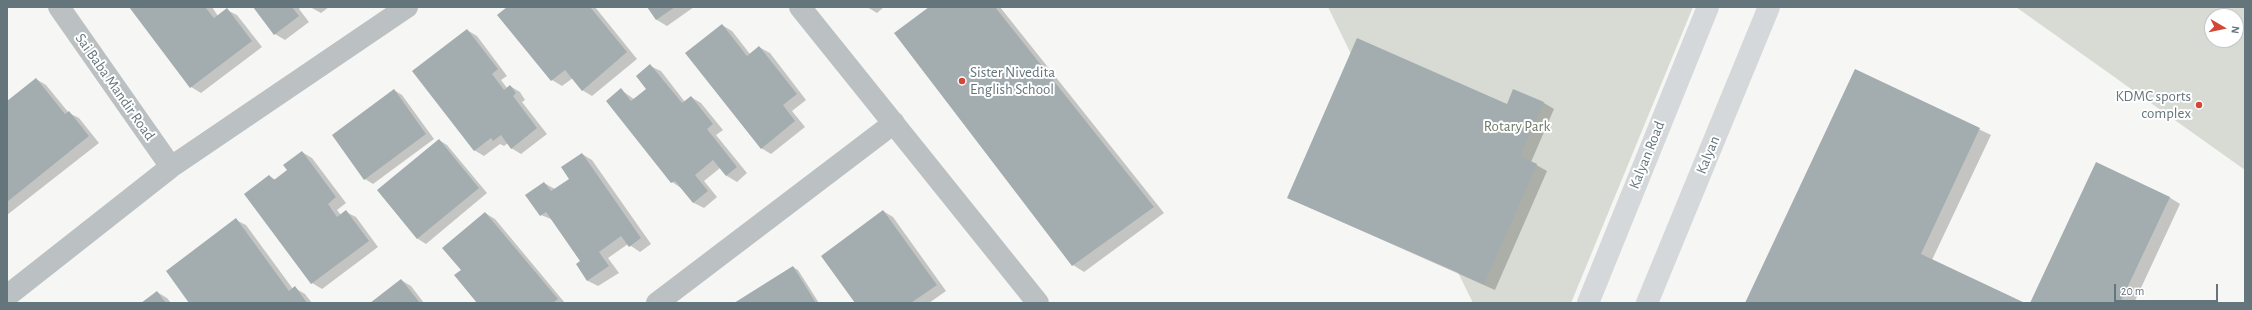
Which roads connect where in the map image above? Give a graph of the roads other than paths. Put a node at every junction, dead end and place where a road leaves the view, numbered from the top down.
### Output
1 (59, 7) edge
2 (407, 7) edge
3 (800, 7) edge
4 (1708, 7) edge
5 (1768, 7) edge
6 (894, 123) junction
7 (171, 167) junction
8 (7, 296) edge
9 (657, 303) edge
10 (1038, 303) edge
11 (1588, 303) edge
12 (1647, 303) edge

1 - 7 street, Sai Baba Mandir Road
2 - 7 street
3 - 6 street
4 - 11 main road, Kalyan Road
5 - 12 main road, Kalyan
6 - 9 street
6 - 10 street
7 - 8 street

